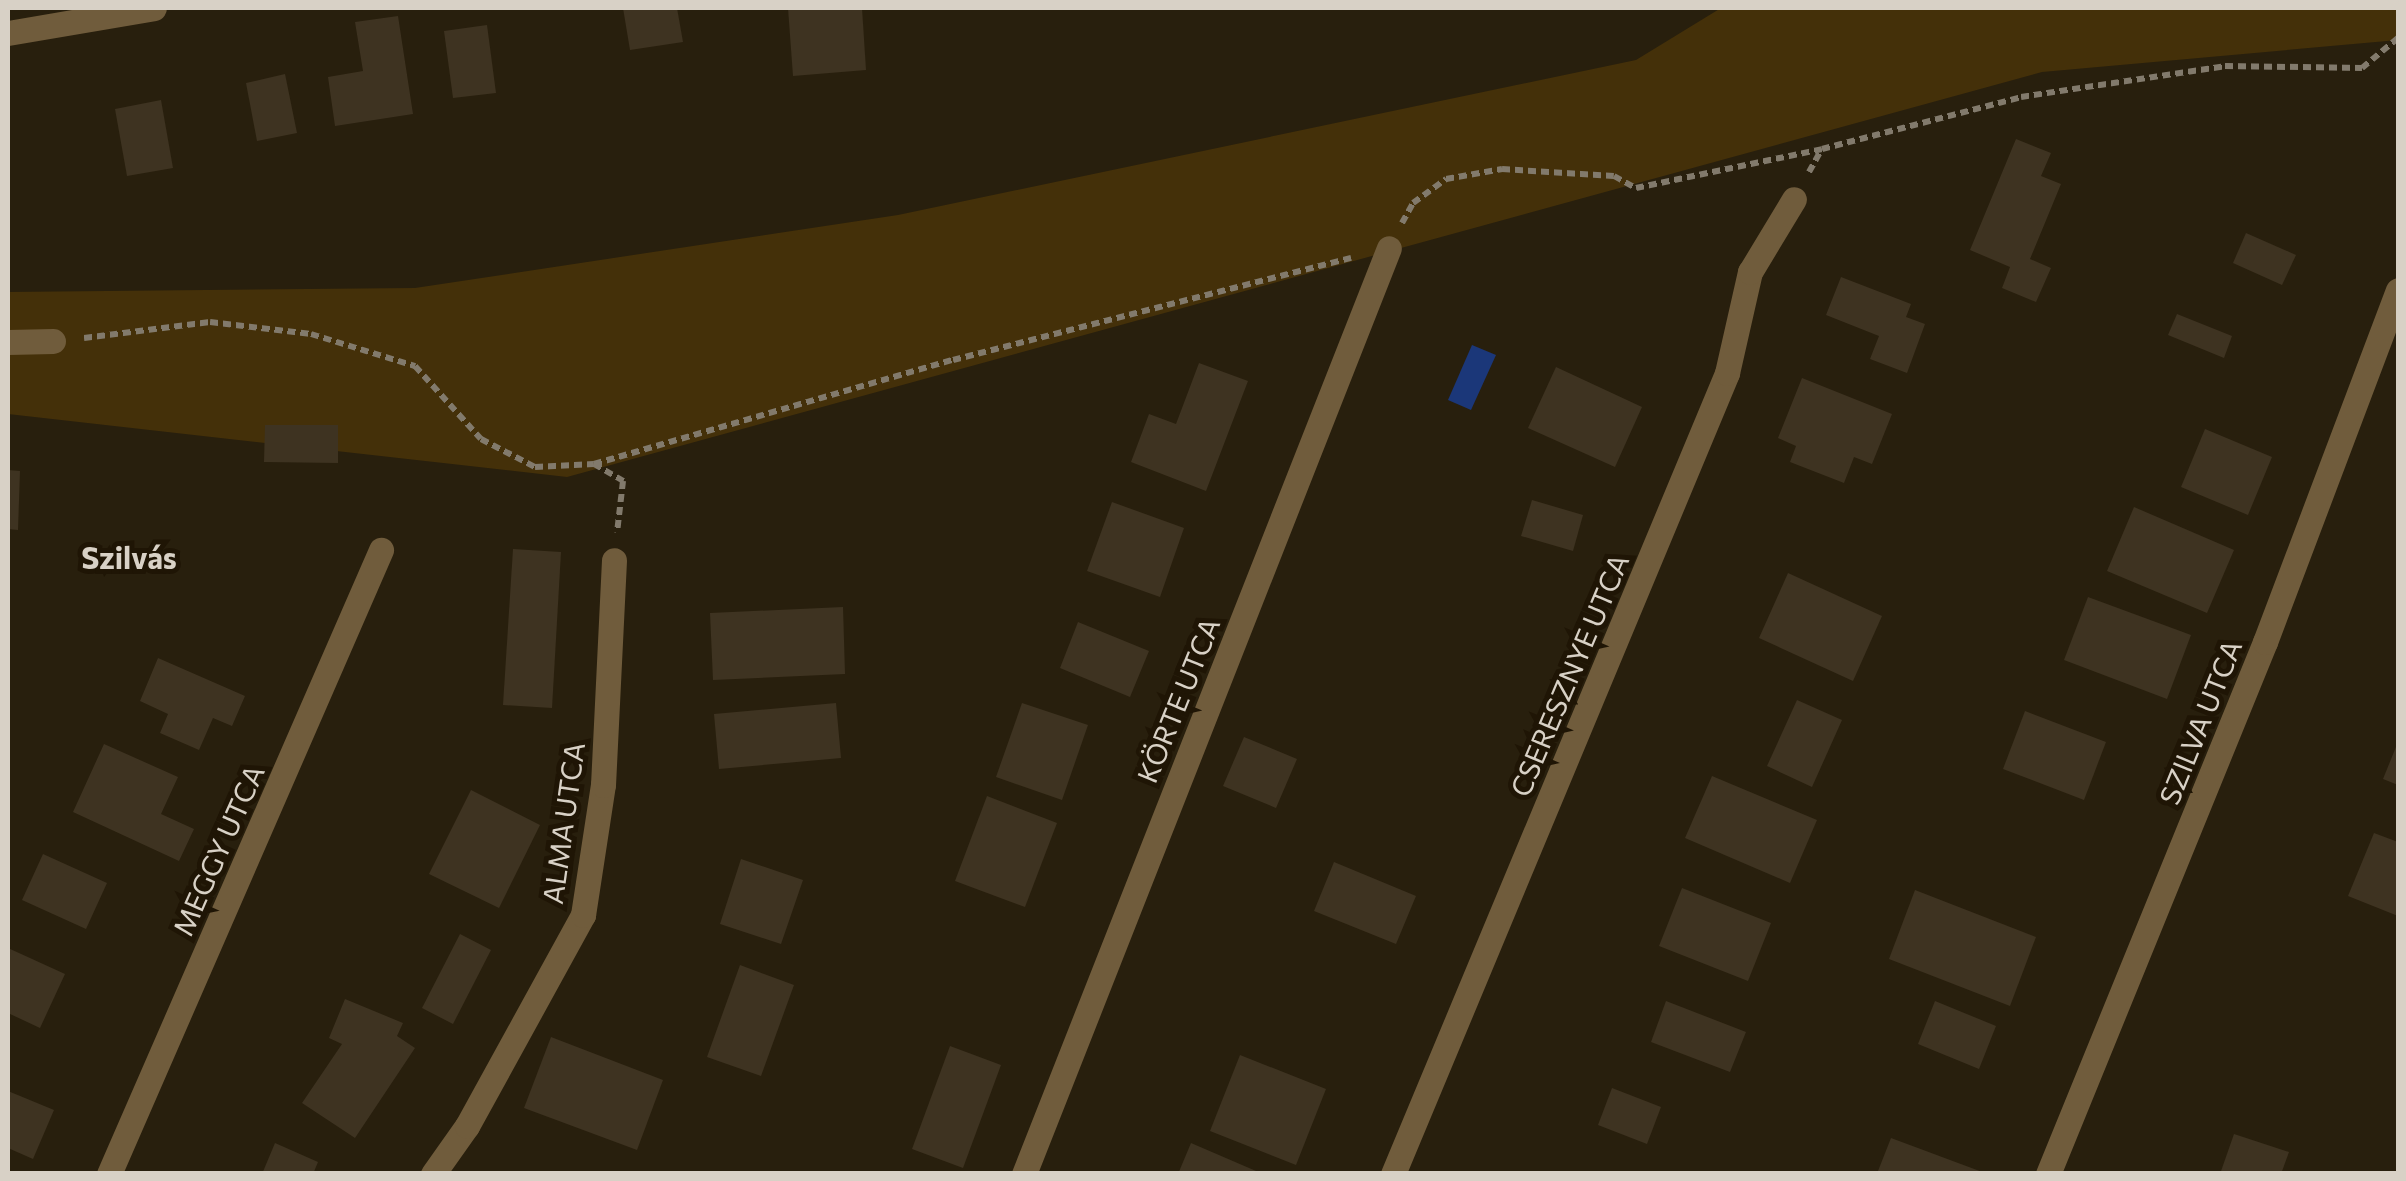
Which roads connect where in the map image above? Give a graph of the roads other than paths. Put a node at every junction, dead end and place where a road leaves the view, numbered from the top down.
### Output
1 (154, 8) edge
2 (8, 34) edge
3 (1794, 199) road end
4 (1389, 248) road end
5 (2398, 290) edge
6 (53, 340) road end
7 (8, 342) edge
8 (381, 550) dead end
9 (614, 560) road end
10 (110, 1174) edge
11 (433, 1174) edge
12 (1024, 1174) edge
13 (1393, 1174) edge
14 (2048, 1174) edge

1 - 2 street
3 - 13 street, CSERESZNYE UTCA
4 - 12 street, KÖRTE UTCA
5 - 14 street, SZILVA UTCA
6 - 7 street
8 - 10 street, MEGGY UTCA
9 - 11 street, ALMA UTCA

